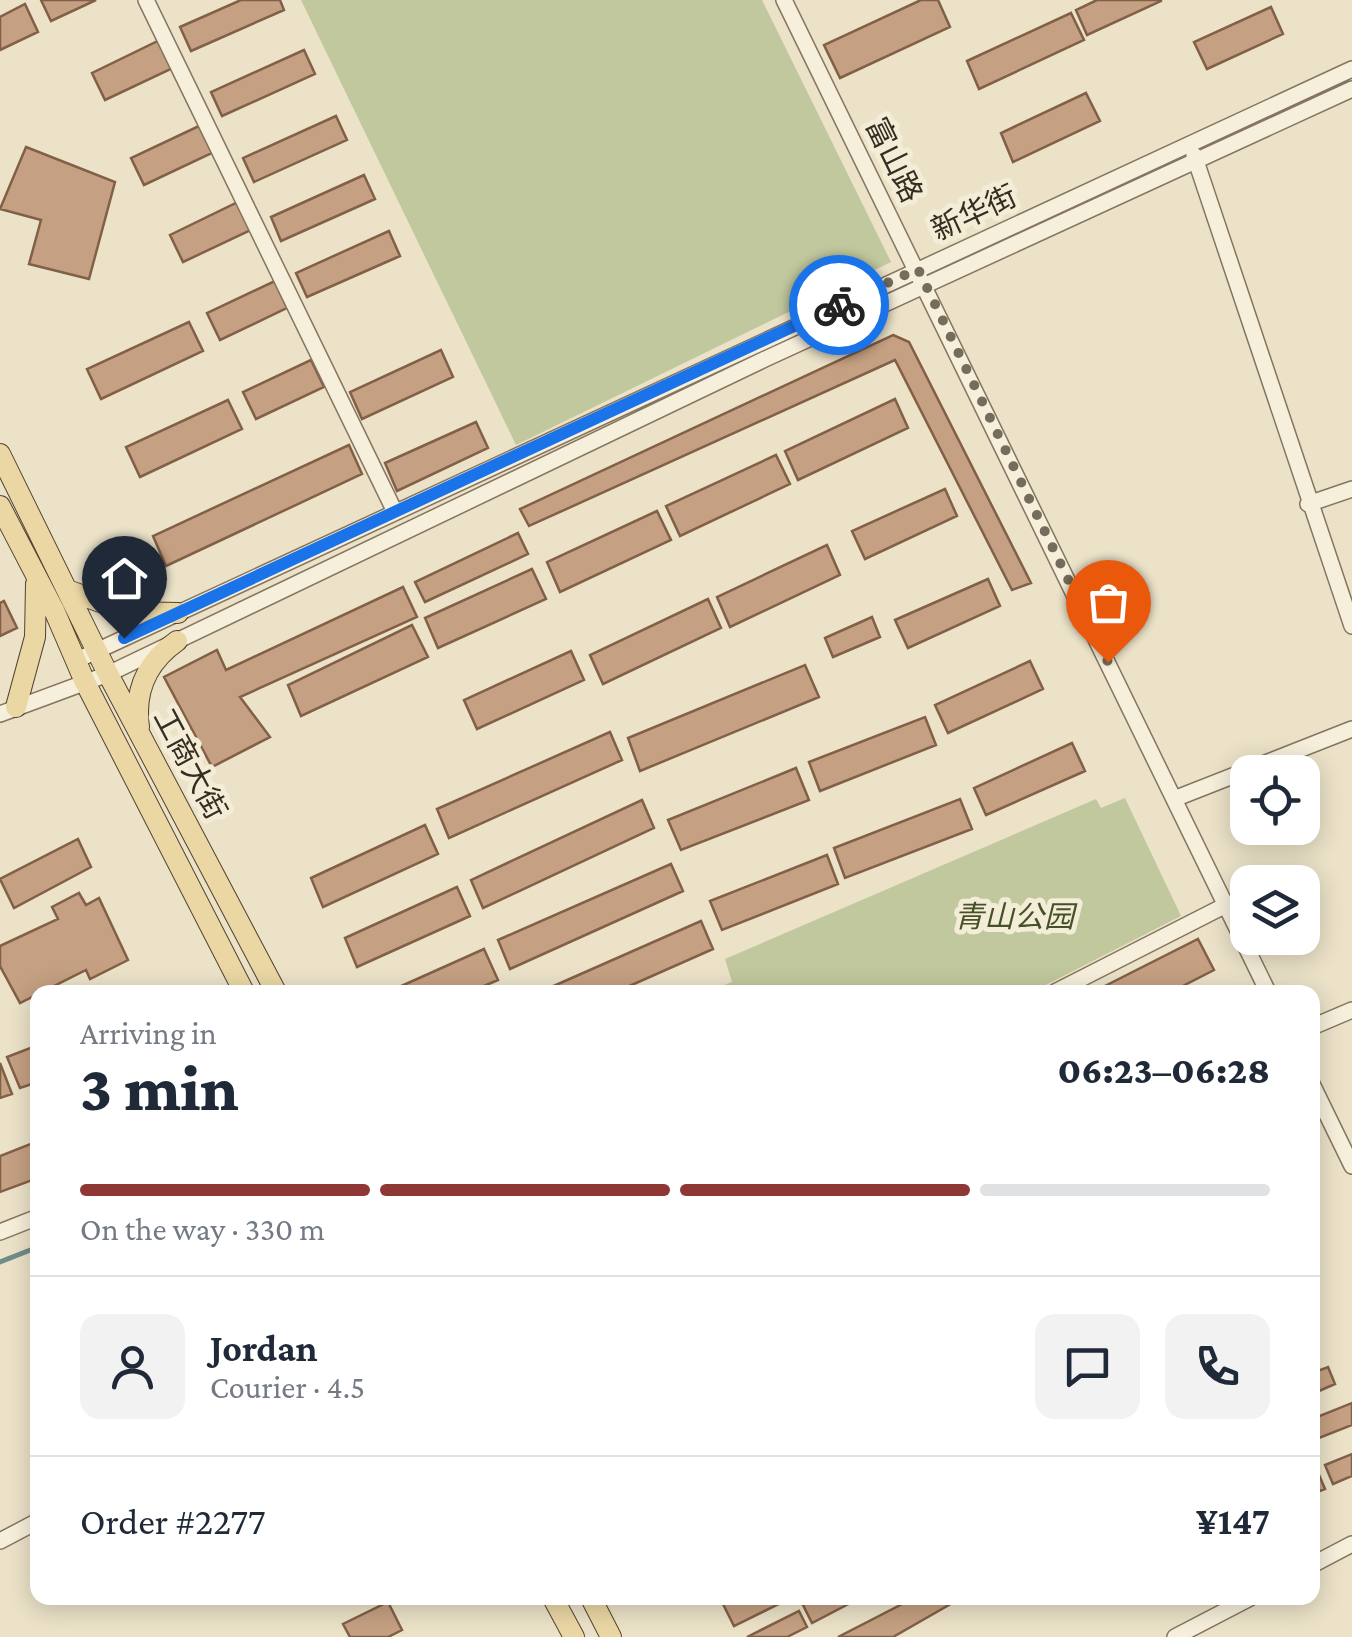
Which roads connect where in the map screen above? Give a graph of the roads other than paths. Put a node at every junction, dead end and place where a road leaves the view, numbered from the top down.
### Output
1 (146, 0) edge
2 (784, 0) edge
3 (1352, 70) edge
4 (1352, 89) edge
5 (1191, 143) junction
6 (1196, 161) junction
7 (918, 269) junction
8 (926, 284) junction
9 (0, 454) edge
10 (1352, 488) edge
11 (1308, 504) junction
12 (0, 506) edge
13 (395, 512) junction
14 (34, 572) junction
15 (70, 591) junction
16 (178, 613) junction
17 (1352, 626) edge
18 (177, 641) junction
19 (97, 650) junction
20 (75, 661) junction
21 (108, 674) junction
22 (84, 682) junction
23 (8, 711) edge
24 (1352, 729) edge
25 (142, 738) junction
26 (1174, 799) junction
27 (1226, 905) junction
28 (240, 985) edge
29 (272, 985) edge
30 (1070, 985) edge
31 (1265, 985) edge
32 (1352, 1010) edge
33 (1320, 1024) edge
34 (1320, 1100) edge
35 (1352, 1166) edge
36 (30, 1220) edge
37 (0, 1232) edge
38 (30, 1525) edge
39 (0, 1541) edge
40 (1352, 1544) edge
41 (1320, 1561) edge
42 (557, 1605) edge
43 (595, 1605) edge
44 (1237, 1605) edge
45 (574, 1637) edge
46 (611, 1637) edge
47 (1175, 1637) edge

1 - 13 street
2 - 7 street, 富山路
3 - 5 street, 新华街
4 - 6 street, 新华街
5 - 6 street
5 - 7 street, 新华街
6 - 8 street, 新华街
6 - 11 street
7 - 8 street, 富山路
7 - 13 street, 新华街
8 - 18 street, 新华街
8 - 26 street, 富山路
9 - 15 main road, 工商大街
10 - 11 street
11 - 17 street
12 - 14 main road, 工商大街
13 - 16 street, 新华街
14 - 20 main road, 工商大街
14 - 23 main road
15 - 16 main road
15 - 19 main road, 工商大街
16 - 19 street, 新华街
18 - 21 street, 新华街
18 - 25 main road
19 - 20 street, 新华街
19 - 21 main road, 工商大街
20 - 22 main road, 工商大街
21 - 22 street, 新华街
21 - 25 main road, 工商大街
22 - 23 street, 新华街
22 - 28 main road, 工商大街
24 - 26 street
25 - 29 main road, 工商大街
26 - 27 street, 富山路
27 - 30 street
27 - 31 street, 富山路
32 - 33 street
34 - 35 street
36 - 37 street
38 - 39 street
40 - 41 street
42 - 45 main road
43 - 46 main road
44 - 47 street

